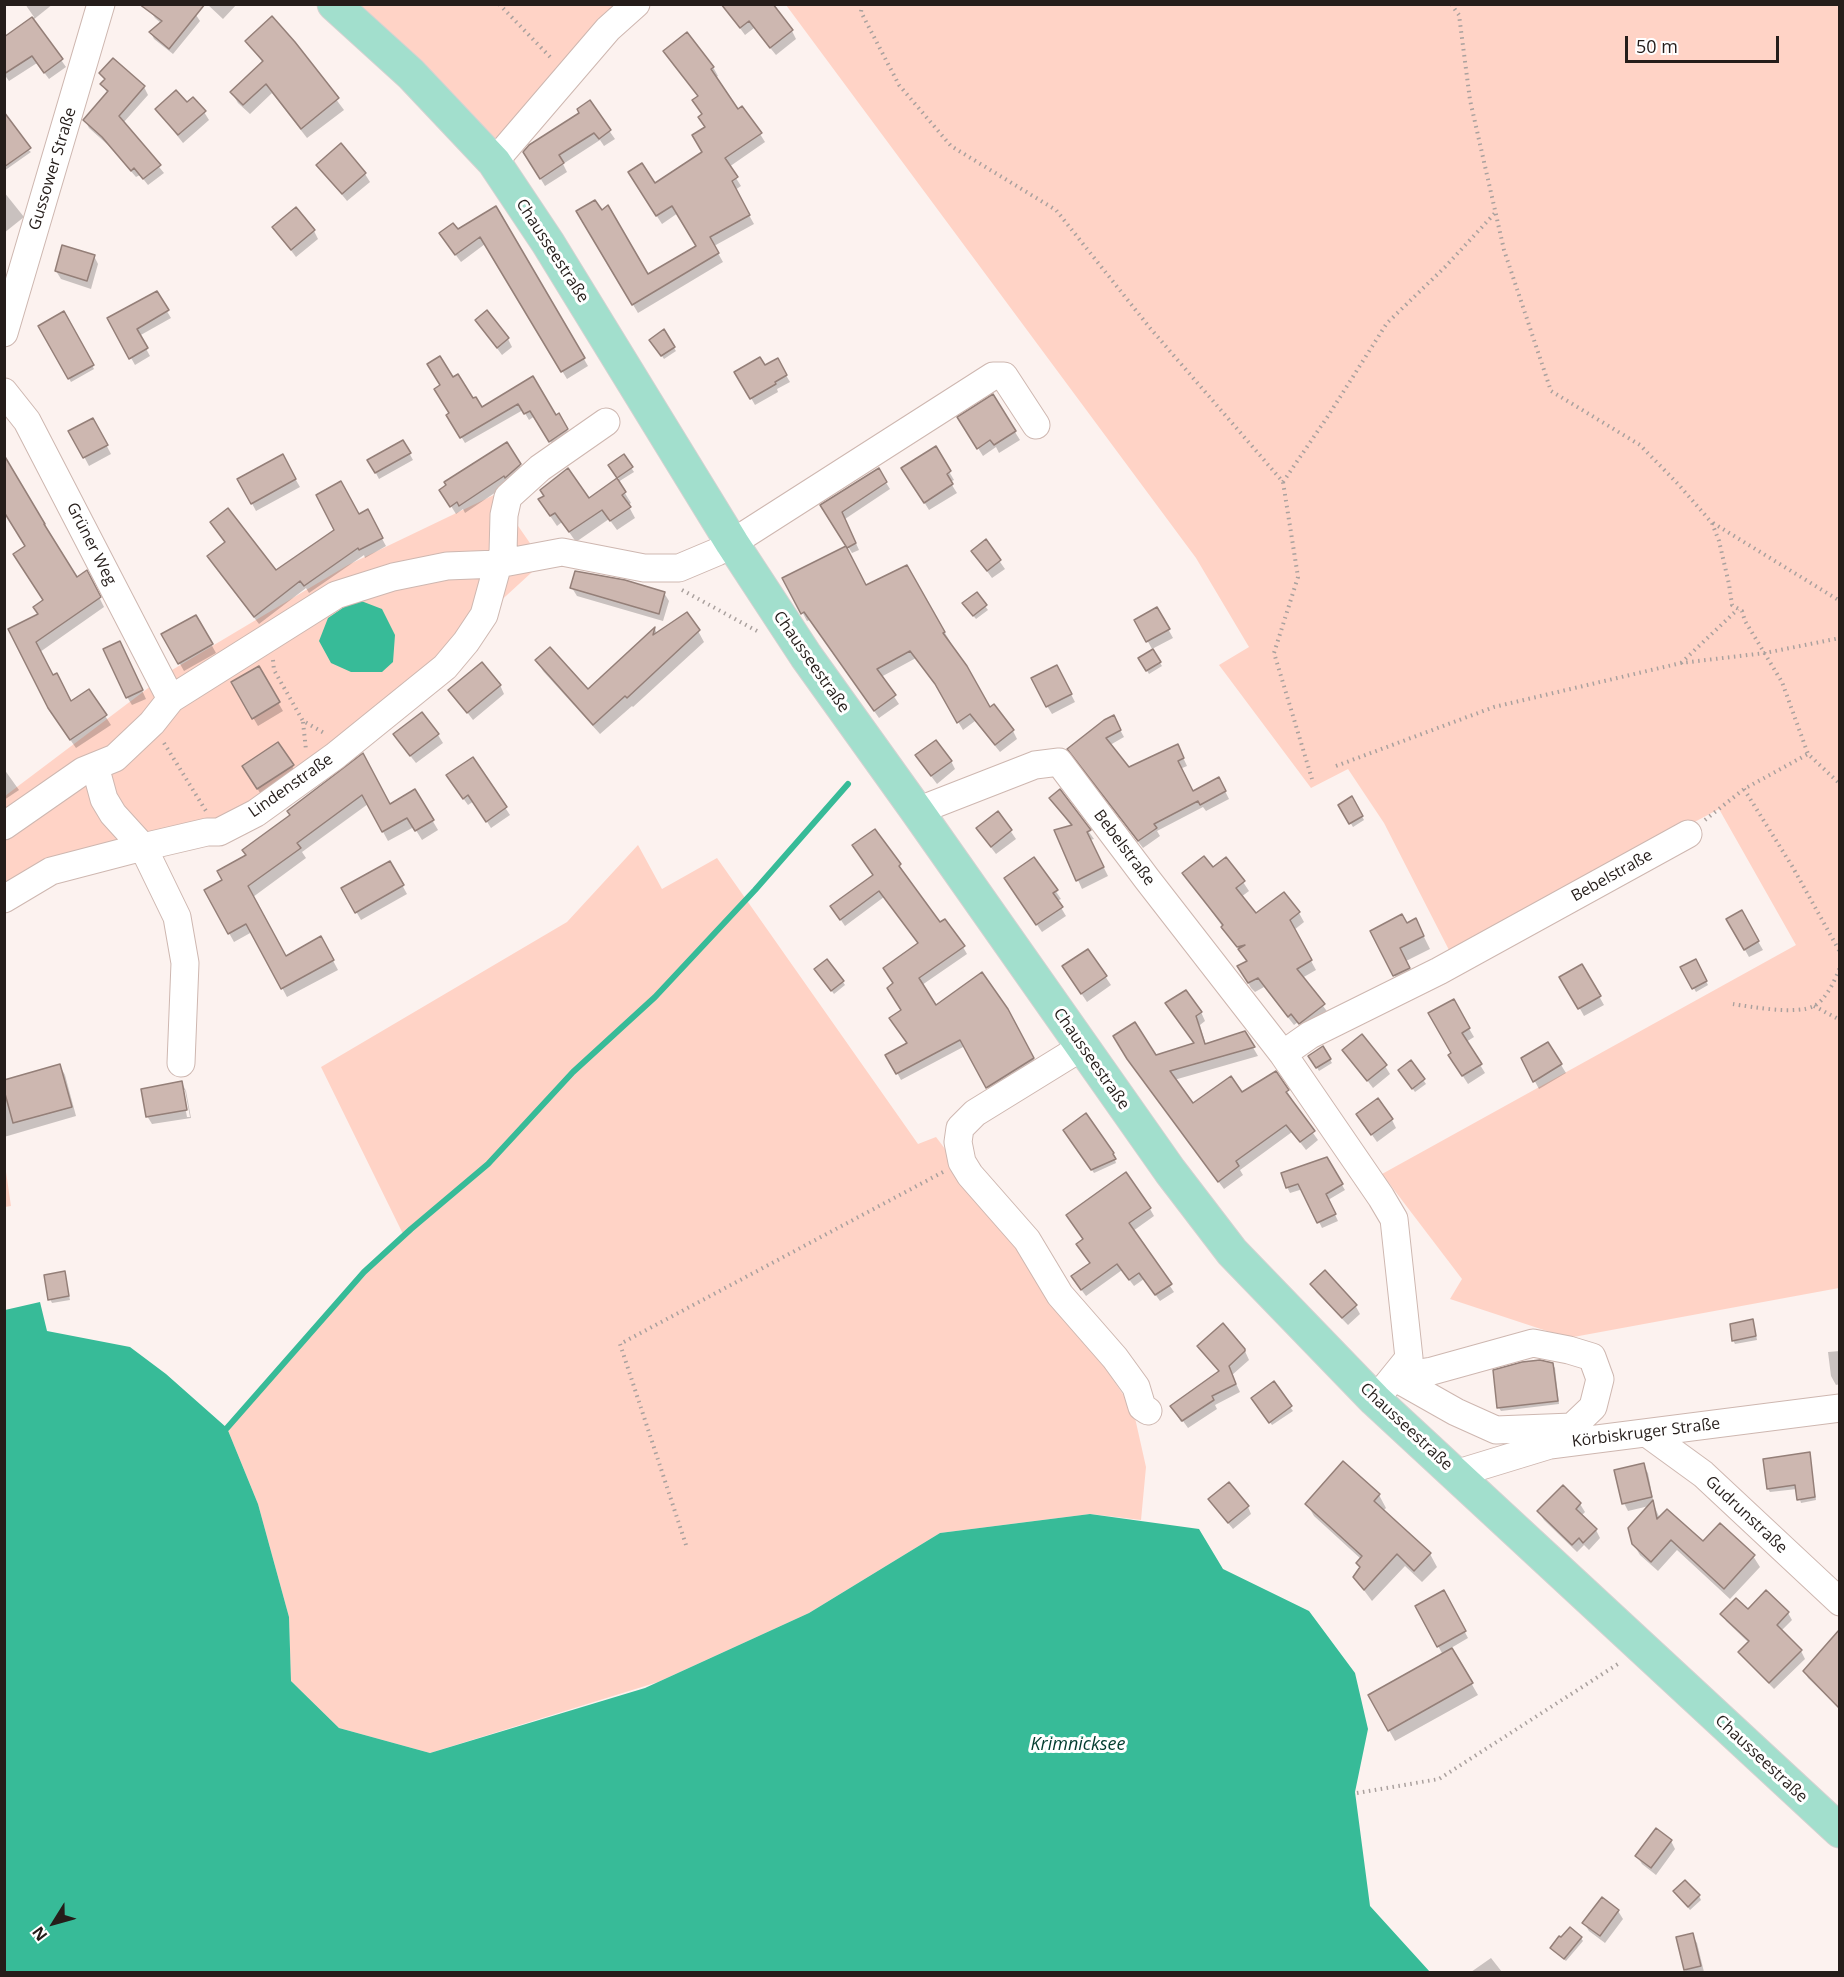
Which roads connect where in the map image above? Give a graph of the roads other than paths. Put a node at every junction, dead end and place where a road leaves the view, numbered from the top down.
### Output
1 (101, 4) edge
2 (334, 4) edge
3 (636, 4) edge
4 (494, 162) junction
5 (4, 333) edge
6 (4, 392) edge
7 (606, 422) dead end
8 (1036, 425) dead end
9 (732, 543) junction
10 (498, 564) junction
11 (171, 699) junction
12 (95, 766) junction
13 (917, 811) junction
14 (4, 826) edge
15 (1688, 834) road end
16 (143, 847) junction
17 (4, 899) edge
18 (1082, 1047) junction
19 (1283, 1054) junction
20 (182, 1063) dead end
21 (1384, 1389) junction
22 (1839, 1408) edge
23 (1148, 1411) dead end
24 (1648, 1434) junction
25 (1455, 1474) junction
26 (1839, 1602) edge
27 (1839, 1831) edge

1 - 5 street, Gussower Straße
2 - 4 main road, Chausseestraße
3 - 4 street
4 - 9 main road, Chausseestraße
6 - 11 street, Grüner Weg
7 - 10 street, Lindenstraße
8 - 9 street
9 - 10 street
9 - 13 main road, Chausseestraße
10 - 11 street
10 - 16 street, Lindenstraße
11 - 12 street
12 - 14 street
12 - 16 street
13 - 18 main road, Chausseestraße
13 - 19 street, Bebelstraße
15 - 19 street, Bebelstraße
16 - 17 street, Lindenstraße
16 - 20 street
18 - 21 main road, Chausseestraße
18 - 23 street
19 - 21 street, Bebelstraße
21 - 21 street
21 - 25 main road, Chausseestraße
22 - 24 street, Körbiskruger Straße
24 - 25 street, Körbiskruger Straße
24 - 26 street, Gudrunstraße
25 - 27 main road, Chausseestraße

